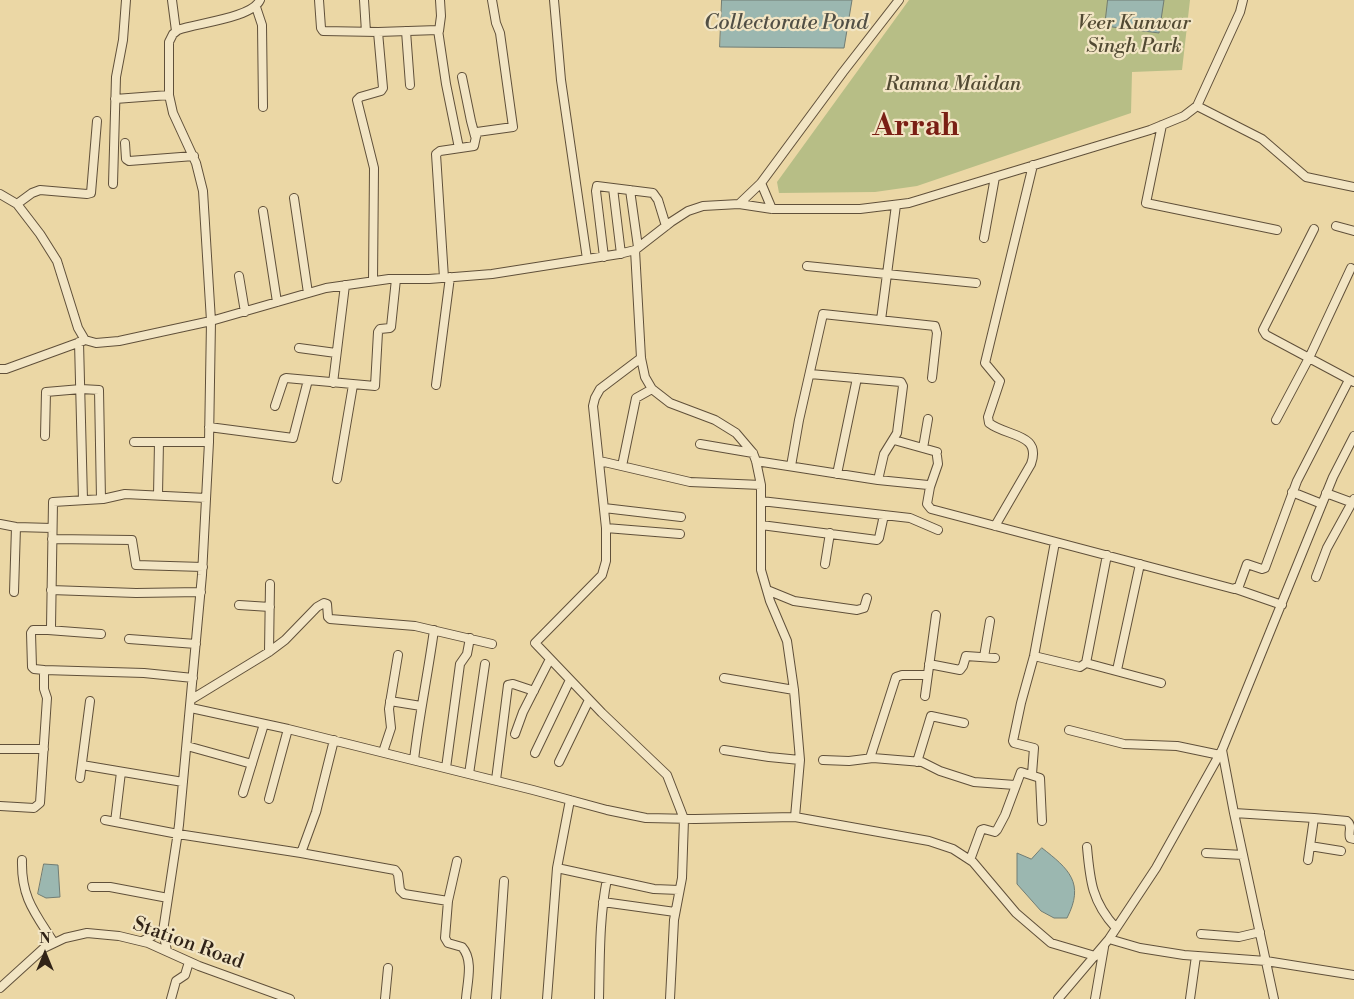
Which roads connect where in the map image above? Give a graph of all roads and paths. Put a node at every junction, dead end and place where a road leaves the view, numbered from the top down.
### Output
1 (126, 0) edge
2 (172, 0) edge
3 (319, 0) edge
4 (364, 0) edge
5 (440, 0) edge
6 (492, 0) edge
7 (554, 0) edge
8 (899, 0) edge
9 (1243, 0) edge
10 (258, 3) edge
11 (406, 31) junction
12 (439, 31) junction
13 (176, 32) junction
14 (366, 32) junction
15 (378, 32) junction
16 (462, 77) dead end
17 (410, 85) dead end
18 (169, 94) junction
19 (115, 99) junction
20 (1197, 106) junction
21 (263, 107) dead end
22 (97, 121) dead end
23 (1162, 125) junction
24 (476, 136) junction
25 (125, 143) dead end
26 (459, 148) junction
27 (194, 156) junction
28 (1033, 166) junction
29 (995, 177) junction
30 (761, 183) junction
31 (113, 184) dead end
32 (1354, 186) edge
33 (613, 188) junction
34 (630, 190) junction
35 (0, 194) edge
36 (294, 198) dead end
37 (17, 204) junction
38 (739, 204) junction
39 (896, 205) junction
40 (772, 209) junction
41 (263, 210) dead end
42 (666, 226) junction
43 (1336, 226) dead end
44 (1314, 229) dead end
45 (1277, 230) dead end
46 (1354, 231) edge
47 (984, 238) dead end
48 (637, 249) junction
49 (621, 254) junction
50 (604, 257) junction
51 (586, 259) junction
52 (807, 266) dead end
53 (1351, 268) dead end
54 (886, 274) junction
55 (239, 276) dead end
56 (447, 278) junction
57 (396, 279) junction
58 (373, 282) junction
59 (976, 283) dead end
60 (345, 285) junction
61 (308, 293) junction
62 (277, 302) junction
63 (245, 312) junction
64 (881, 320) junction
65 (211, 321) junction
66 (82, 341) junction
67 (299, 348) dead end
68 (336, 353) junction
69 (641, 358) junction
70 (1309, 358) junction
71 (0, 369) edge
72 (810, 374) junction
73 (857, 378) junction
74 (932, 378) dead end
75 (308, 380) junction
76 (1352, 381) edge
77 (333, 383) junction
78 (353, 385) junction
79 (436, 385) dead end
80 (652, 389) junction
81 (80, 390) junction
82 (275, 406) dead end
83 (928, 418) dead end
84 (1276, 420) dead end
85 (209, 427) junction
86 (45, 436) dead end
87 (1353, 439) edge
88 (894, 440) junction
89 (134, 442) dead end
90 (159, 442) junction
91 (209, 442) junction
92 (700, 444) dead end
93 (923, 448) junction
94 (755, 457) junction
95 (600, 461) junction
96 (622, 466) junction
97 (791, 466) junction
98 (837, 474) junction
99 (337, 478) dead end
100 (878, 480) junction
101 (762, 485) junction
102 (930, 487) junction
103 (1292, 492) junction
104 (1326, 493) junction
105 (158, 495) junction
106 (206, 498) junction
107 (101, 499) junction
108 (83, 500) junction
109 (762, 501) junction
110 (1353, 501) edge
111 (1322, 504) junction
112 (604, 508) junction
113 (884, 515) junction
114 (1345, 516) junction
115 (681, 517) dead end
116 (1354, 520) edge
117 (0, 524) edge
118 (761, 525) junction
119 (995, 526) junction
120 (16, 527) junction
121 (52, 528) junction
122 (606, 528) junction
123 (938, 530) dead end
124 (830, 533) junction
125 (680, 534) dead end
126 (52, 539) junction
127 (1055, 542) junction
128 (1107, 555) junction
129 (825, 564) dead end
130 (1140, 564) junction
131 (203, 566) junction
132 (1316, 577) dead end
133 (270, 584) dead end
134 (1236, 589) junction
135 (51, 590) junction
136 (767, 590) junction
137 (14, 592) dead end
138 (201, 592) junction
139 (867, 598) dead end
140 (1282, 604) junction
141 (239, 606) dead end
142 (270, 607) junction
143 (936, 615) dead end
144 (990, 621) dead end
145 (48, 630) junction
146 (434, 630) junction
147 (101, 634) dead end
148 (470, 638) junction
149 (129, 639) dead end
150 (196, 644) junction
151 (492, 644) dead end
152 (269, 652) junction
153 (398, 655) dead end
154 (1034, 656) junction
155 (984, 657) junction
156 (995, 658) dead end
157 (550, 659) junction
158 (1086, 663) junction
159 (485, 664) dead end
160 (929, 664) junction
161 (44, 670) junction
162 (1116, 670) junction
163 (927, 675) junction
164 (193, 678) junction
165 (724, 678) dead end
166 (570, 680) junction
167 (1161, 683) dead end
168 (794, 690) junction
169 (534, 691) junction
170 (925, 696) dead end
171 (589, 700) junction
172 (390, 701) junction
173 (90, 702) dead end
174 (191, 703) junction
175 (421, 706) junction
176 (964, 723) dead end
177 (264, 724) junction
178 (288, 729) junction
179 (1070, 730) dead end
180 (516, 734) dead end
181 (334, 740) junction
182 (187, 746) junction
183 (0, 749) edge
184 (44, 749) junction
185 (724, 750) dead end
186 (383, 752) junction
187 (1221, 752) junction
188 (535, 753) dead end
189 (870, 758) junction
190 (414, 760) junction
191 (800, 760) junction
192 (823, 760) dead end
193 (559, 762) dead end
194 (917, 762) junction
195 (252, 764) junction
196 (82, 765) junction
197 (446, 768) junction
198 (121, 772) junction
199 (469, 774) junction
200 (1032, 774) junction
201 (80, 778) dead end
202 (496, 780) junction
203 (184, 782) junction
204 (1015, 785) junction
205 (243, 793) dead end
206 (269, 799) dead end
207 (570, 800) junction
208 (0, 806) edge
209 (1234, 813) junction
210 (795, 817) junction
211 (1314, 818) junction
212 (684, 819) junction
213 (105, 820) dead end
214 (1042, 821) dead end
215 (115, 822) junction
216 (178, 834) junction
217 (1354, 839) edge
218 (1310, 846) junction
219 (1087, 847) dead end
220 (1341, 850) dead end
221 (301, 853) junction
222 (1206, 853) dead end
223 (1243, 855) junction
224 (22, 860) dead end
225 (970, 860) junction
226 (1308, 860) dead end
227 (457, 862) dead end
228 (557, 868) junction
229 (607, 879) junction
230 (504, 881) dead end
231 (92, 887) dead end
232 (680, 890) junction
233 (168, 898) junction
234 (448, 901) junction
235 (603, 902) junction
236 (675, 912) junction
237 (1116, 928) junction
238 (163, 931) junction
239 (1260, 932) junction
240 (1202, 934) dead end
241 (142, 941) junction
242 (1107, 942) junction
243 (54, 944) junction
244 (166, 951) junction
245 (1095, 956) junction
246 (1196, 956) junction
247 (1266, 961) junction
248 (189, 962) junction
249 (388, 968) dead end
250 (1354, 975) edge
251 (0, 986) edge
252 (171, 999) edge
253 (290, 999) edge
254 (385, 999) edge
255 (466, 999) edge
256 (473, 999) edge
257 (496, 999) edge
258 (547, 999) edge
259 (599, 999) edge
260 (670, 999) edge
261 (1058, 999) edge
262 (1095, 999) edge
263 (1190, 999) edge
264 (1274, 999) edge

1 - 19 street
2 - 13 street
3 - 14 street
4 - 14 street
5 - 12 street
6 - 24 street
7 - 51 street
8 - 30 street
9 - 20 street
10 - 13 street
10 - 21 street
11 - 12 street
11 - 15 street
11 - 17 street
12 - 26 street
13 - 18 street
14 - 15 street
15 - 58 street
16 - 24 street
18 - 19 street
18 - 27 street
19 - 31 street
20 - 23 street
20 - 32 street
22 - 37 street
23 - 28 street
23 - 45 street
24 - 26 street
25 - 27 street
26 - 56 street
27 - 65 street
28 - 29 street
28 - 119 street
29 - 39 street
29 - 47 street
30 - 38 street
30 - 40 street
33 - 34 street
33 - 49 street
33 - 50 street
34 - 42 street
34 - 48 street
35 - 37 street
36 - 61 street
37 - 66 street
38 - 40 street
38 - 42 street
39 - 40 street
39 - 54 street
41 - 62 street
42 - 48 street
43 - 46 street
44 - 70 street
48 - 49 street
48 - 69 street
49 - 50 street
50 - 51 street
51 - 56 street
52 - 54 street
53 - 70 street
54 - 59 street
54 - 64 street
55 - 63 street
56 - 57 street
56 - 79 street
57 - 58 street
57 - 78 street
58 - 60 street
60 - 61 street
60 - 68 street
61 - 62 street
62 - 63 street
63 - 65 street
64 - 72 street
64 - 74 street
65 - 66 street
65 - 85 street
66 - 71 street
66 - 81 street
67 - 68 street
68 - 77 street
69 - 80 street
69 - 95 street
70 - 76 street
70 - 84 street
72 - 73 street
72 - 97 street
73 - 88 street
73 - 98 street
75 - 77 street
75 - 82 street
75 - 85 street
76 - 103 street
77 - 78 street
78 - 99 street
80 - 94 street
80 - 96 street
81 - 86 street
81 - 107 street
81 - 108 street
83 - 93 street
85 - 91 street
87 - 104 street
88 - 93 street
88 - 100 street
89 - 90 street
90 - 91 street
90 - 105 street
91 - 106 street
92 - 94 street
93 - 102 street
94 - 97 street
94 - 101 street
95 - 96 street
95 - 112 street
96 - 101 street
97 - 98 street
98 - 100 street
100 - 102 street
101 - 109 street
102 - 119 street
103 - 111 street
103 - 134 street
104 - 110 street
104 - 111 street
105 - 106 street
105 - 107 street
106 - 131 street
107 - 108 street
108 - 121 street
109 - 113 street
109 - 118 street
110 - 114 street
111 - 140 street
112 - 115 street
112 - 122 street
113 - 123 street
113 - 124 street
114 - 116 street
114 - 132 street
117 - 120 street
118 - 124 street
118 - 136 street
119 - 127 street
120 - 121 street
120 - 137 street
121 - 126 street
122 - 125 street
122 - 157 street
124 - 129 street
126 - 131 street
126 - 135 street
127 - 128 street
127 - 154 street
128 - 130 street
128 - 158 street
130 - 134 street
130 - 162 street
131 - 138 street
133 - 142 street
134 - 140 street
135 - 138 street
135 - 145 street
136 - 139 street
136 - 168 street
138 - 150 street
140 - 187 street
141 - 142 street
142 - 152 street
143 - 160 street
144 - 155 street
145 - 147 street
145 - 161 street
146 - 148 street
146 - 152 street
146 - 175 street
148 - 151 street
148 - 197 street
149 - 150 street
150 - 164 street
152 - 174 street
153 - 172 street
154 - 158 street
154 - 200 street
155 - 156 street
155 - 160 street
157 - 166 street
157 - 169 street
158 - 162 street
159 - 199 street
160 - 163 street
161 - 164 street
161 - 184 street
162 - 167 street
163 - 170 street
163 - 189 street
164 - 174 street
165 - 168 street
166 - 171 street
166 - 188 street
168 - 191 street
169 - 180 street
169 - 202 street
171 - 193 street
171 - 212 street
172 - 175 street
172 - 186 street
173 - 196 street
174 - 177 street
174 - 182 street
175 - 190 street
176 - 194 street
177 - 178 street
177 - 195 street
178 - 181 street
178 - 206 street
179 - 187 street
181 - 186 street
181 - 221 street
182 - 195 street
182 - 203 street
183 - 184 street
184 - 208 street
185 - 191 street
186 - 190 street
187 - 209 street
187 - 237 street
189 - 192 street
189 - 194 street
190 - 197 street
191 - 210 street
194 - 204 street
195 - 205 street
196 - 198 street
196 - 201 street
197 - 199 street
198 - 203 street
198 - 215 street
199 - 202 street
200 - 204 street
200 - 214 street
202 - 207 street
203 - 216 street
204 - 225 street
207 - 212 street
207 - 228 street
209 - 211 street
209 - 223 street
210 - 212 street
210 - 225 street
211 - 217 street
211 - 218 street
212 - 232 street
213 - 215 street
215 - 216 street
216 - 221 street
216 - 233 street
218 - 220 street
218 - 226 street
219 - 237 street
221 - 234 street
222 - 223 street
223 - 239 street
224 - 243 street
225 - 245 street
227 - 234 street
228 - 229 street
228 - 258 street
229 - 232 street
229 - 235 street
230 - 257 street
231 - 233 street
232 - 236 street
233 - 238 street
234 - 255 street
235 - 236 street
235 - 259 street
236 - 260 street
237 - 242 street
238 - 241 street
238 - 244 street
239 - 240 street
239 - 247 street
241 - 243 street, Station Road
241 - 244 street, Station Road
242 - 245 street
242 - 246 street
242 - 262 street
243 - 251 street, Station Road
244 - 248 street, Station Road
245 - 261 street
246 - 247 street
246 - 263 street
247 - 250 street
247 - 264 street
248 - 252 street
248 - 253 street, Station Road
249 - 254 street
255 - 256 street

